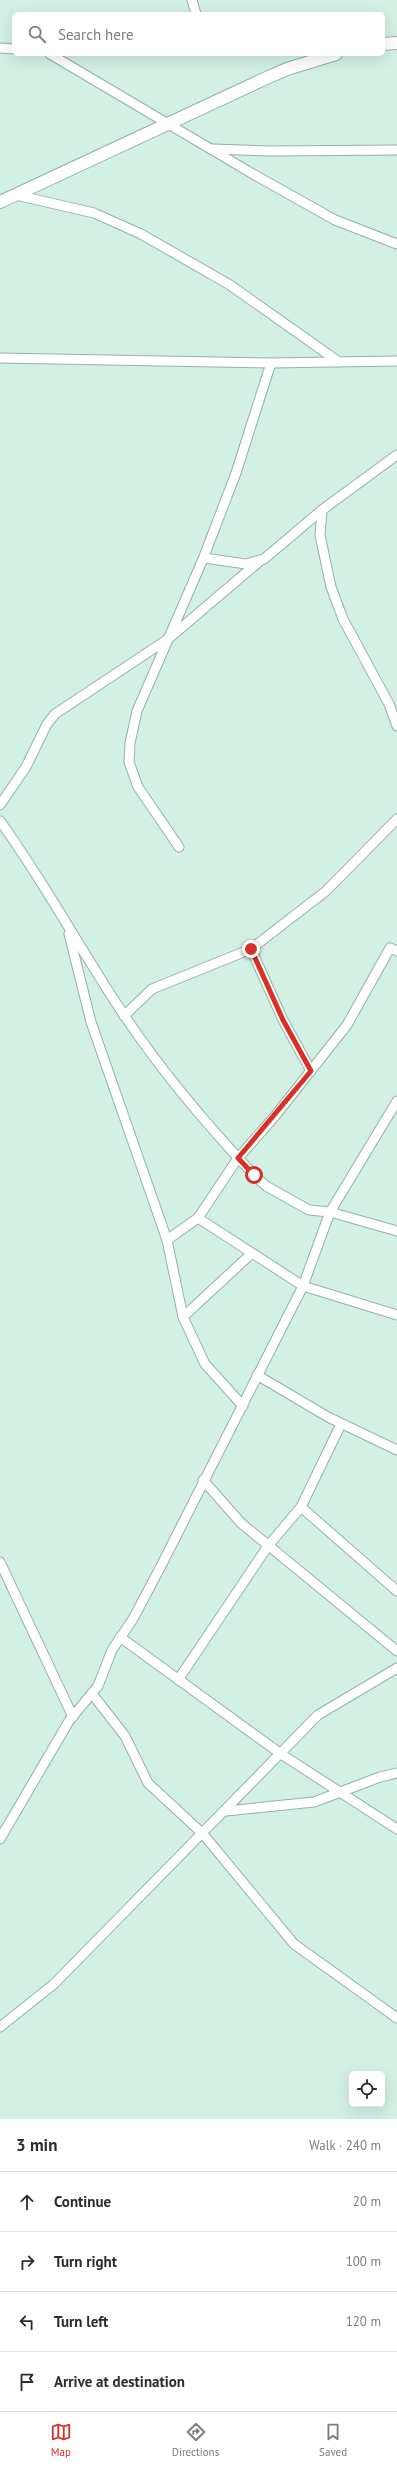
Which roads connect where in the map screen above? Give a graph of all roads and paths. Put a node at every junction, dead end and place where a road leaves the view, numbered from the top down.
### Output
1 (192, 0) edge
2 (195, 12) edge
3 (397, 43) edge
4 (385, 44) edge
5 (0, 48) edge
6 (12, 49) edge
7 (53, 56) edge
8 (329, 56) edge
9 (169, 125) junction
10 (211, 149) junction
11 (397, 150) edge
12 (16, 195) junction
13 (0, 202) edge
14 (397, 244) edge
15 (0, 358) edge
16 (397, 361) edge
17 (339, 362) junction
18 (271, 363) junction
19 (397, 455) edge
20 (322, 510) junction
21 (204, 558) junction
22 (261, 560) junction
23 (168, 639) junction
24 (397, 726) edge
25 (0, 805) edge
26 (397, 819) edge
27 (0, 821) edge
28 (179, 847) dead end
29 (67, 923) junction
30 (251, 949) junction
31 (397, 951) edge
32 (124, 1016) junction
33 (311, 1071) junction
34 (397, 1101) edge
35 (393, 1120) edge
36 (238, 1158) junction
37 (330, 1212) junction
38 (198, 1218) junction
39 (397, 1231) edge
40 (167, 1240) junction
41 (251, 1254) junction
42 (303, 1286) junction
43 (397, 1315) edge
44 (183, 1317) junction
45 (257, 1375) junction
46 (243, 1406) junction
47 (342, 1424) junction
48 (397, 1450) edge
49 (203, 1480) junction
50 (301, 1507) junction
51 (268, 1546) junction
52 (0, 1562) edge
53 (397, 1591) edge
54 (120, 1637) junction
55 (397, 1651) edge
56 (397, 1668) edge
57 (178, 1680) junction
58 (93, 1695) junction
59 (73, 1717) junction
60 (280, 1754) junction
61 (397, 1773) edge
62 (339, 1792) junction
63 (226, 1811) junction
64 (397, 1829) edge
65 (203, 1834) junction
66 (0, 1839) edge
67 (397, 2018) edge
68 (0, 2027) edge

1 - 2 street
3 - 4 main road
5 - 6 street
7 - 9 street
8 - 9 main road
9 - 10 street
9 - 12 main road
10 - 11 street
10 - 14 street
12 - 13 main road
12 - 17 street
15 - 18 street
16 - 17 street
17 - 18 street
18 - 21 street
19 - 20 street
20 - 22 street
20 - 24 street
21 - 22 street
21 - 23 street
22 - 23 street
23 - 25 street
23 - 28 street
26 - 30 street
27 - 29 street
29 - 32 street
29 - 40 street
30 - 32 street
30 - 33 street
31 - 33 street
32 - 36 street
33 - 36 street
34 - 35 street
35 - 37 street
36 - 37 street
36 - 38 street
37 - 39 street
37 - 42 street
38 - 40 street
38 - 41 street
40 - 44 street
41 - 42 street
41 - 44 street
42 - 43 street
42 - 45 street
44 - 46 street
45 - 46 street
45 - 47 street
46 - 49 street
47 - 48 street
47 - 50 street
49 - 51 street
49 - 54 street
50 - 51 street
50 - 53 street
51 - 55 street
51 - 57 street
52 - 59 street
54 - 57 street
54 - 58 street
56 - 60 street
57 - 60 street
58 - 59 street
58 - 65 street
59 - 66 street
60 - 62 street
60 - 63 street
61 - 62 street
62 - 63 street
62 - 64 street
63 - 65 street
65 - 67 street
65 - 68 street

